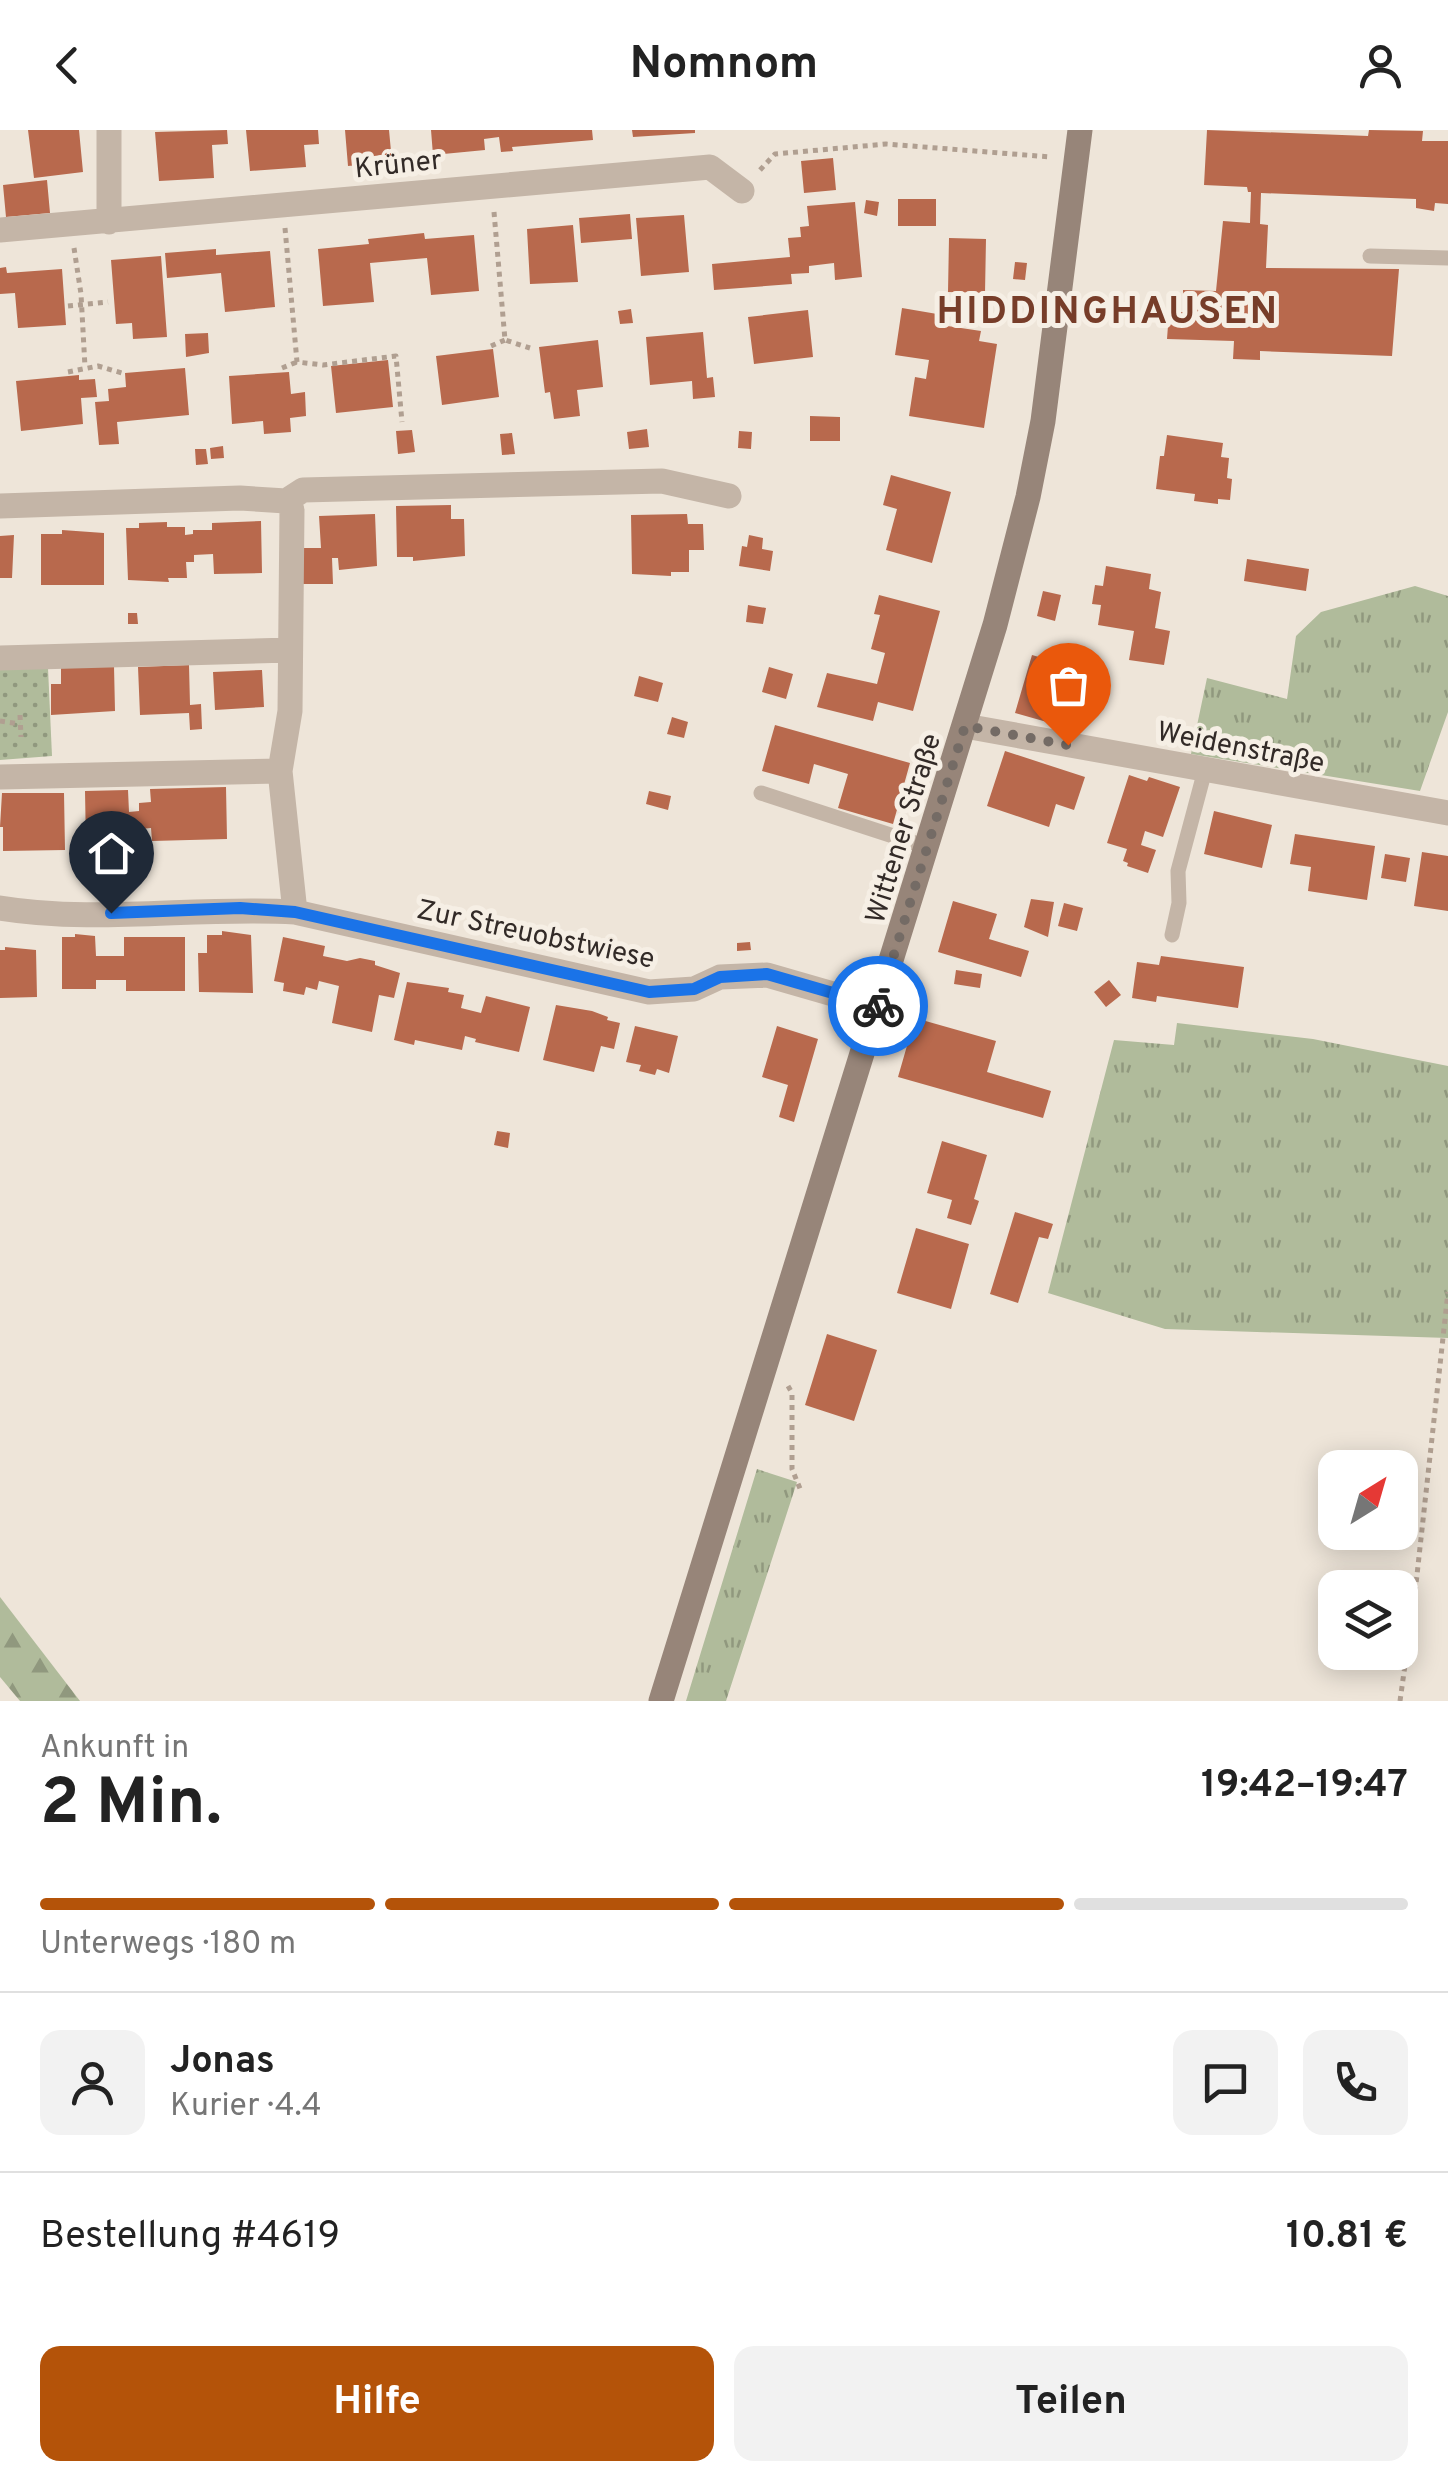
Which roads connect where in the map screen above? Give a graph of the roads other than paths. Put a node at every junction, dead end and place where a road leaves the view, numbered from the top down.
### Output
1 (109, 130) edge
2 (1080, 130) edge
3 (742, 192) road end
4 (109, 222) junction
5 (0, 230) edge
6 (1370, 256) dead end
7 (1448, 258) edge
8 (730, 496) dead end
9 (286, 500) junction
10 (0, 506) edge
11 (290, 650) junction
12 (0, 658) edge
13 (965, 726) junction
14 (1205, 770) junction
15 (280, 771) junction
16 (0, 776) edge
17 (761, 793) dead end
18 (1448, 813) edge
19 (927, 847) junction
20 (0, 908) edge
21 (295, 912) junction
22 (1172, 934) dead end
23 (878, 1006) junction
24 (661, 1701) edge

1 - 4 street
2 - 13 main road, Wittener Straße
3 - 4 street, Krüner
4 - 5 street, Krüner
6 - 7 lane
8 - 9 street
9 - 10 street
9 - 11 street
11 - 12 street
11 - 15 street
13 - 14 street, Weidenstraße
13 - 19 main road, Wittener Straße
14 - 18 street, Weidenstraße
14 - 22 lane
15 - 16 street
15 - 21 street
17 - 19 lane
19 - 23 main road, Wittener Straße
20 - 21 street, Zur Streuobstwiese
21 - 23 street, Zur Streuobstwiese
23 - 24 main road, Wittener Straße

